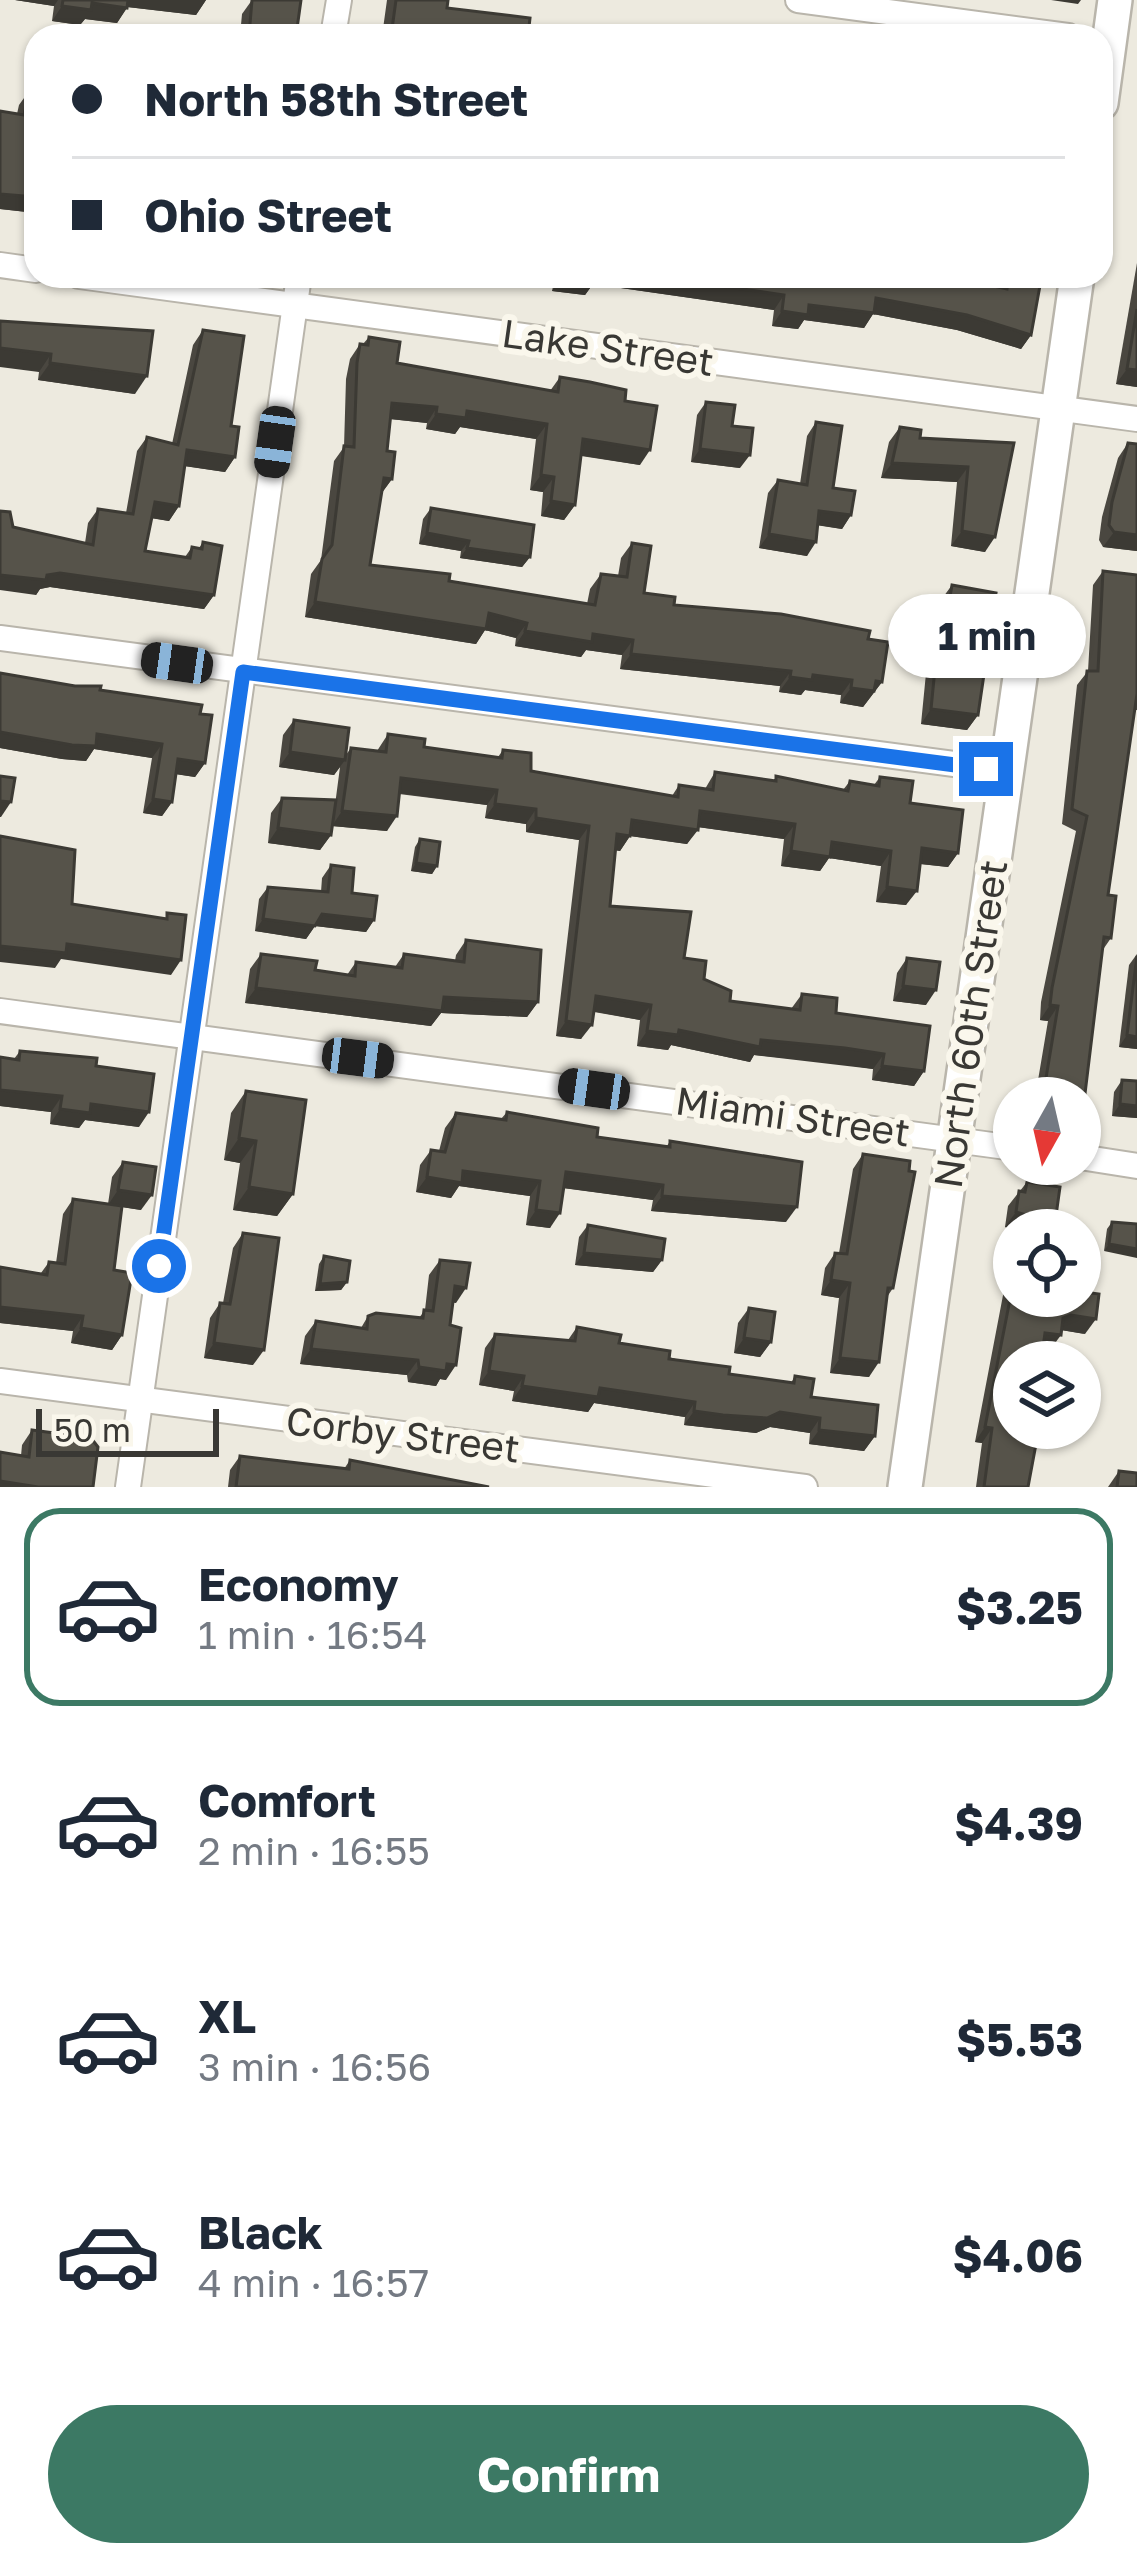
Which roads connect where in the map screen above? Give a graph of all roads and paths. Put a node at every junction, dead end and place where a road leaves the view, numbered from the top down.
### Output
1 (797, 0) edge
2 (978, 24) edge
3 (168, 288) edge
4 (296, 288) edge
5 (1075, 288) edge
6 (294, 305) junction
7 (1059, 407) junction
8 (1137, 418) edge
9 (0, 638) edge
10 (243, 672) junction
11 (1007, 771) junction
12 (0, 1011) edge
13 (191, 1036) junction
14 (954, 1138) junction
15 (993, 1144) edge
16 (1101, 1160) edge
17 (1137, 1166) edge
18 (0, 1381) edge
19 (140, 1400) junction
20 (128, 1487) edge
21 (805, 1487) edge
22 (905, 1487) edge

1 - 2 street
3 - 6 street, Lake Street
4 - 6 street
5 - 7 street, North 60th Street
6 - 7 street, Lake Street
6 - 10 street
7 - 8 street, Lake Street
7 - 11 street, North 60th Street
9 - 10 street
10 - 11 street
10 - 13 street
11 - 14 street, North 60th Street
12 - 13 street, Miami Street
13 - 14 street, Miami Street
13 - 19 street
14 - 15 street, Miami Street
14 - 22 street, North 60th Street
16 - 17 street
18 - 19 street, Corby Street
19 - 20 street
19 - 21 street, Corby Street

